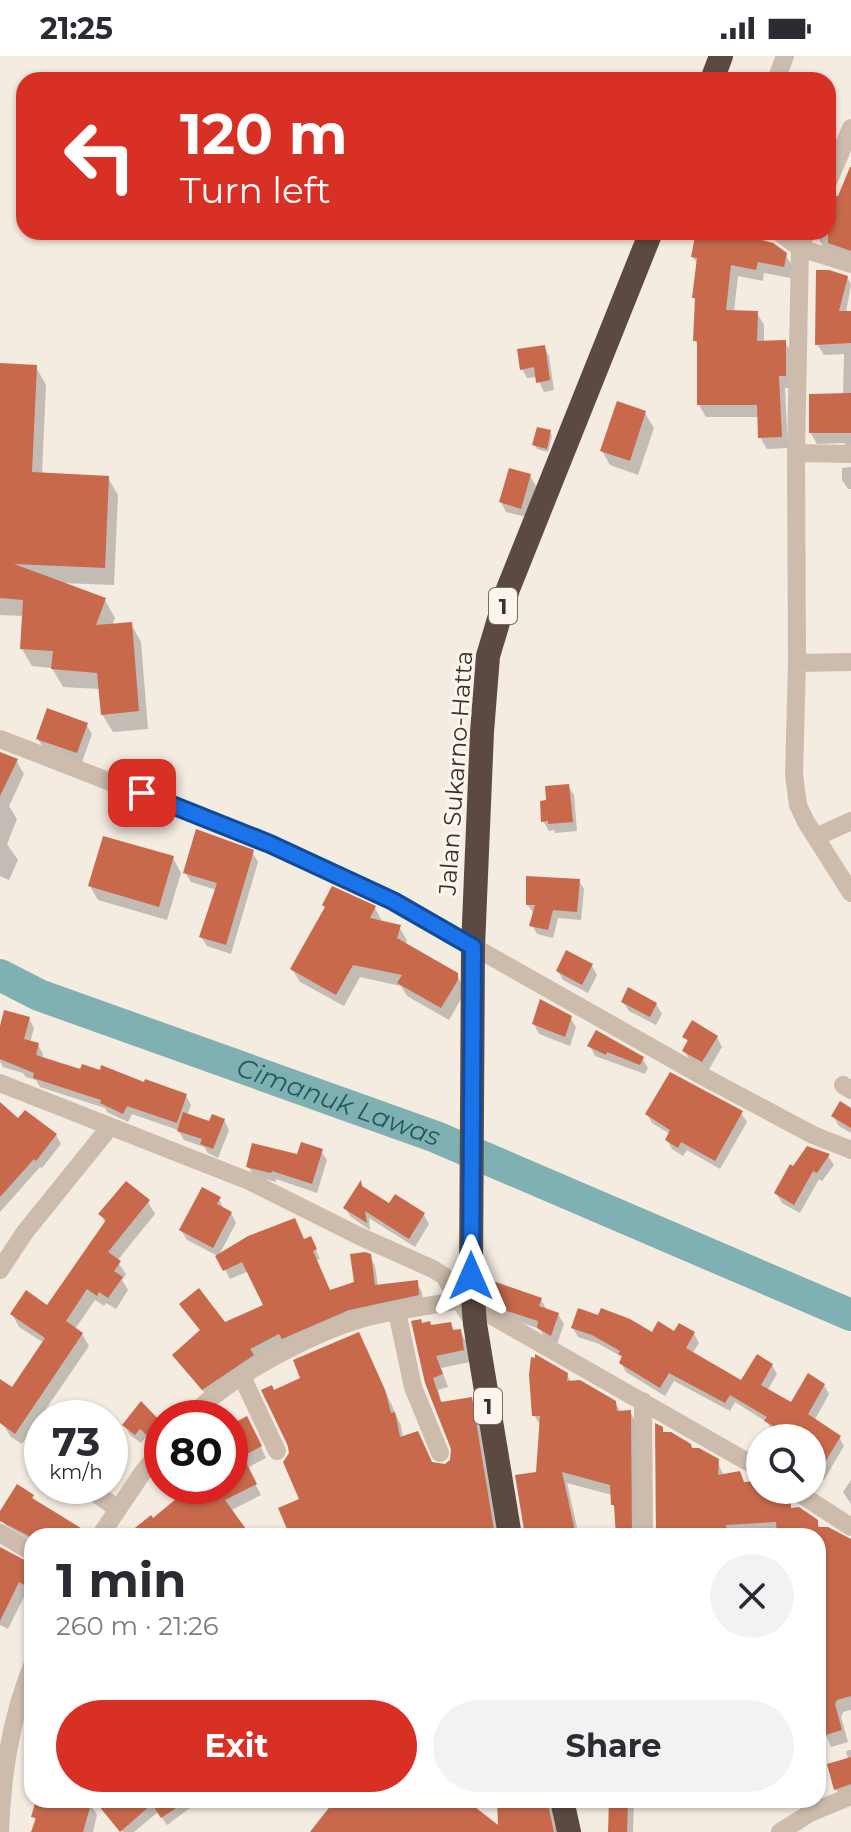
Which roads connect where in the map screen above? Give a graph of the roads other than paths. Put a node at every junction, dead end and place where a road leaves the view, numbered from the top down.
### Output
1 (851, 128) edge
2 (836, 163) edge
3 (648, 240) edge
4 (803, 240) edge
5 (851, 264) edge
6 (796, 453) junction
7 (851, 454) edge
8 (851, 662) edge
9 (797, 663) junction
10 (0, 739) edge
11 (851, 821) edge
12 (816, 837) junction
13 (851, 893) edge
14 (473, 947) junction
15 (0, 1083) edge
16 (109, 1128) junction
17 (851, 1150) edge
18 (0, 1270) edge
19 (469, 1310) junction
20 (397, 1312) junction
21 (242, 1377) junction
22 (210, 1400) edge
23 (643, 1401) junction
24 (277, 1451) dead end
25 (440, 1453) dead end
26 (746, 1461) edge
27 (144, 1474) edge
28 (111, 1504) edge
29 (816, 1504) edge
30 (118, 1509) junction
31 (851, 1527) edge
32 (105, 1528) edge
33 (509, 1528) edge
34 (644, 1528) edge
35 (0, 1533) edge
36 (24, 1547) edge
37 (24, 1690) edge
38 (851, 1796) edge
39 (826, 1806) edge
40 (564, 1808) edge
41 (822, 1808) edge
42 (0, 1832) edge
43 (569, 1832) edge
44 (780, 1832) edge

1 - 2 street
3 - 14 highway, Jalan Sukarno-Hatta / 1
4 - 5 street
4 - 6 street
6 - 7 street
6 - 9 street
8 - 9 street
9 - 12 street
10 - 14 street
11 - 12 street
12 - 13 street
14 - 17 street
14 - 19 highway, Jalan Sukarno-Hatta / 1
15 - 16 street
16 - 18 street
16 - 19 street
19 - 20 street
19 - 23 street
19 - 33 highway, Jalan Sukarno-Hatta / 1
20 - 21 street
20 - 25 street
21 - 22 street
21 - 24 street
23 - 26 street
23 - 34 street
27 - 30 street
28 - 30 street
29 - 31 street
30 - 32 street
35 - 36 street
37 - 42 street
38 - 39 street
40 - 43 highway
41 - 44 street

